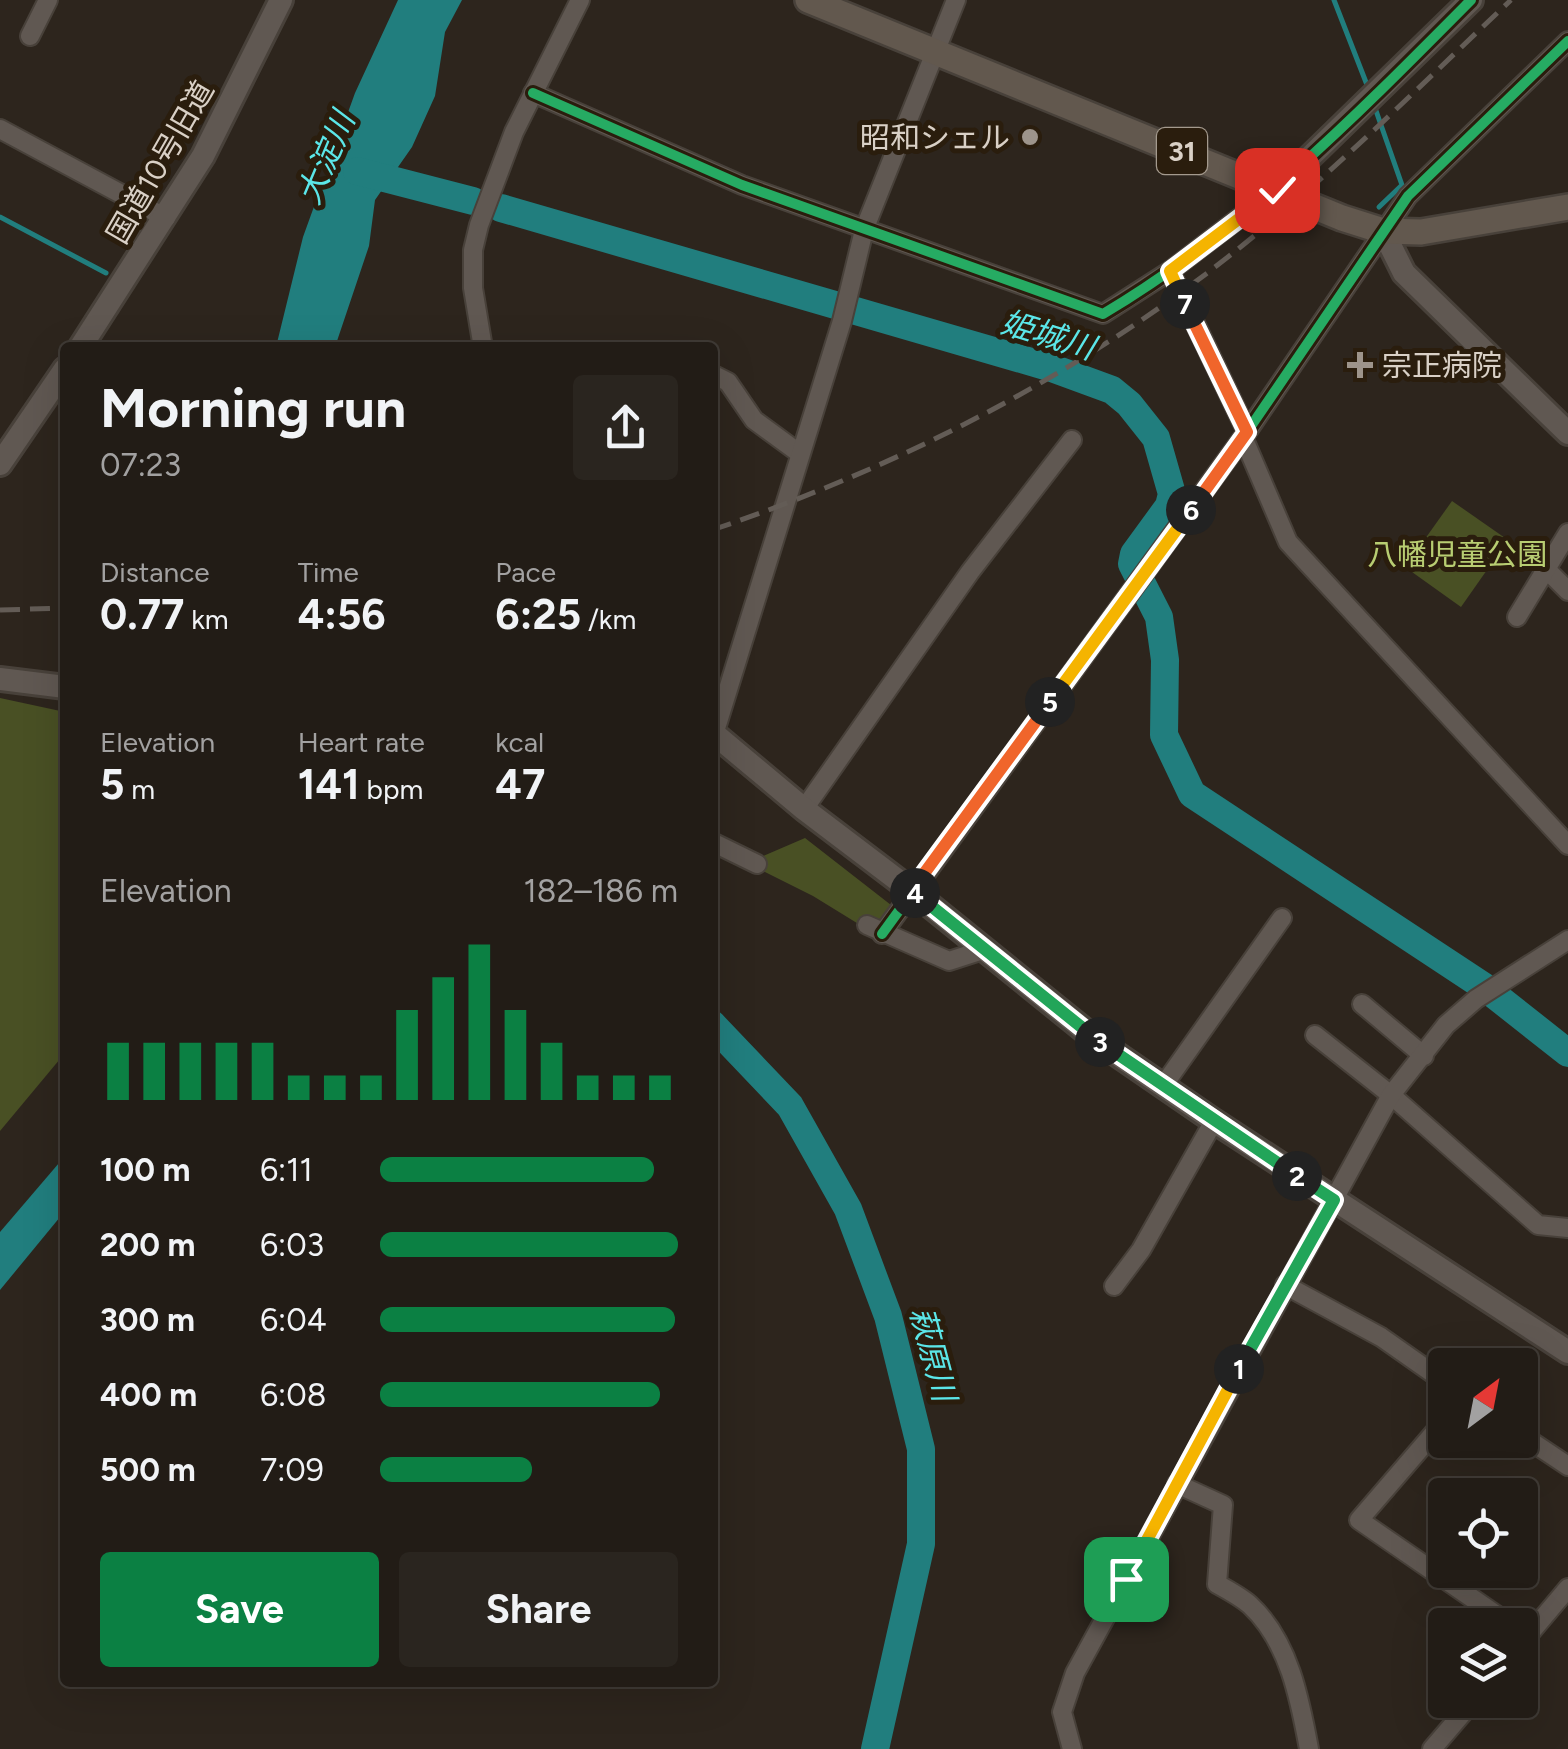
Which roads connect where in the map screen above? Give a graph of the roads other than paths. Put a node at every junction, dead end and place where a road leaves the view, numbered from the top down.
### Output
1 (48, 0) edge
2 (280, 0) edge
3 (580, 0) edge
4 (808, 0) edge
5 (956, 0) edge
6 (1471, 0) edge
7 (30, 36) dead end
8 (1568, 41) edge
9 (935, 50) junction
10 (532, 93) junction
11 (0, 128) edge
12 (1277, 190) junction
13 (1568, 207) edge
14 (166, 218) junction
15 (864, 230) junction
16 (1383, 230) junction
17 (1170, 271) junction
18 (84, 342) edge
19 (488, 342) edge
20 (60, 376) edge
21 (718, 377) edge
22 (1568, 433) edge
23 (1245, 435) junction
24 (1072, 440) dead end
25 (799, 453) junction
26 (0, 464) edge
27 (1568, 532) edge
28 (1546, 569) junction
29 (1568, 591) edge
30 (1517, 618) dead end
31 (0, 679) edge
32 (60, 686) edge
33 (718, 720) edge
34 (718, 740) edge
35 (804, 809) junction
36 (718, 845) edge
37 (1568, 845) edge
38 (757, 864) dead end
39 (912, 890) junction
40 (1282, 918) dead end
41 (1568, 940) edge
42 (983, 950) junction
43 (1362, 1004) dead end
44 (1315, 1035) dead end
45 (1424, 1056) junction
46 (1163, 1086) junction
47 (1391, 1095) junction
48 (1214, 1120) junction
49 (1334, 1200) junction
50 (1568, 1228) edge
51 (1285, 1285) junction
52 (1114, 1286) dead end
53 (1568, 1352) edge
54 (1428, 1370) edge
55 (1428, 1440) edge
56 (1538, 1446) edge
57 (1568, 1466) edge
58 (1177, 1484) junction
59 (1568, 1588) edge
60 (1486, 1608) edge
61 (1538, 1620) edge
62 (1459, 1718) edge
63 (1072, 1749) edge
64 (1309, 1749) edge
65 (1432, 1749) edge

1 - 7 street
2 - 14 street, 国道10号旧道
3 - 10 street
4 - 9 main road, 31
5 - 9 street
6 - 12 street
8 - 16 street
9 - 12 main road, 31
9 - 15 street
10 - 15 street
10 - 19 street
11 - 14 street
12 - 16 main road, 31
12 - 17 street
13 - 16 main road, 31
14 - 18 street, 国道10号旧道
15 - 17 street
15 - 25 street
16 - 22 street
16 - 23 street
17 - 23 street
20 - 26 street
21 - 25 street
23 - 37 street
23 - 39 street
24 - 35 street
25 - 33 street
27 - 28 street
28 - 29 street
28 - 30 street
31 - 32 street
34 - 35 street
35 - 39 street
36 - 38 street
39 - 42 street
39 - 42 street
40 - 46 street
41 - 45 street
42 - 46 street
43 - 45 street
44 - 47 street
45 - 47 street
46 - 48 street
47 - 49 street
47 - 50 street
48 - 49 street
48 - 52 street
49 - 51 street
49 - 53 street
51 - 54 street
51 - 58 street
55 - 60 street
56 - 57 street
58 - 63 street
58 - 64 street
59 - 61 street
62 - 65 street

